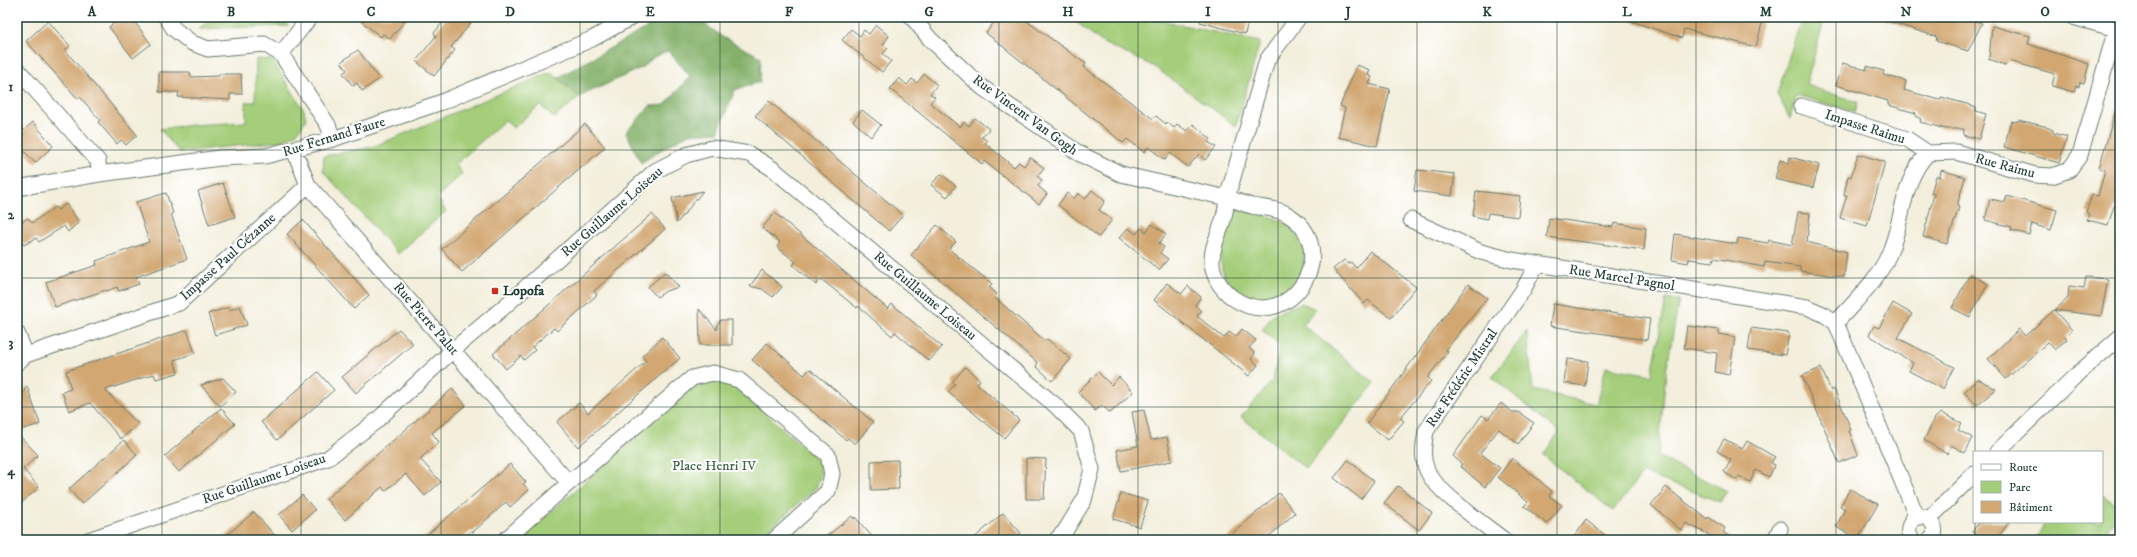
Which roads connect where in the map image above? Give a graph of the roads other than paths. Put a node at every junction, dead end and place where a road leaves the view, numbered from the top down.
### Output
1 (166, 17) edge
2 (310, 17) edge
3 (632, 17) edge
4 (912, 17) edge
5 (1299, 17) edge
6 (2073, 17) edge
7 (2118, 29) edge
8 (281, 54) junction
9 (17, 69) edge
10 (1801, 106) dead end
11 (333, 139) junction
12 (294, 150) junction
13 (1928, 153) junction
14 (100, 174) junction
15 (308, 185) junction
16 (17, 188) edge
17 (1226, 198) junction
18 (1411, 220) dead end
19 (1537, 264) junction
20 (1836, 324) junction
21 (17, 333) edge
22 (2120, 337) edge
23 (453, 350) junction
24 (22, 359) edge
25 (1998, 451) edge
26 (1973, 475) edge
27 (569, 483) junction
28 (1923, 518) junction
29 (88, 540) edge
30 (505, 540) edge
31 (774, 540) edge
32 (1056, 540) edge
33 (1504, 540) edge
34 (1912, 540) edge
35 (1930, 540) edge

1 - 8 street
2 - 8 street
3 - 11 street, Rue Fernand Faure
4 - 17 street, Rue Vincent Van Gogh
5 - 17 street, Rue Vincent Van Gogh
6 - 7 street
7 - 13 street, Rue Raimu
8 - 11 street
9 - 14 street
10 - 13 street, Impasse Raimu
11 - 12 street, Rue Fernand Faure
12 - 14 street, Rue Fernand Faure
12 - 15 street, Rue Pierre Palut
13 - 20 street
14 - 16 street, Rue Fernand Faure
15 - 23 street, Rue Pierre Palut
15 - 24 street, Impasse Paul Cézanne
17 - 17 street, Rue Vincent Van Gogh
18 - 19 street, Rue Marcel Pagnol
19 - 20 street, Rue Marcel Pagnol
19 - 33 street, Rue Frédéric Mistral
20 - 28 street
21 - 24 street, Impasse Paul Cézanne
22 - 25 street
23 - 27 street, Rue Pierre Palut
23 - 29 street, Rue Guillaume Loiseau
23 - 32 street, Rue Guillaume Loiseau
26 - 28 street
27 - 30 street
27 - 31 street
28 - 34 street
28 - 35 street

